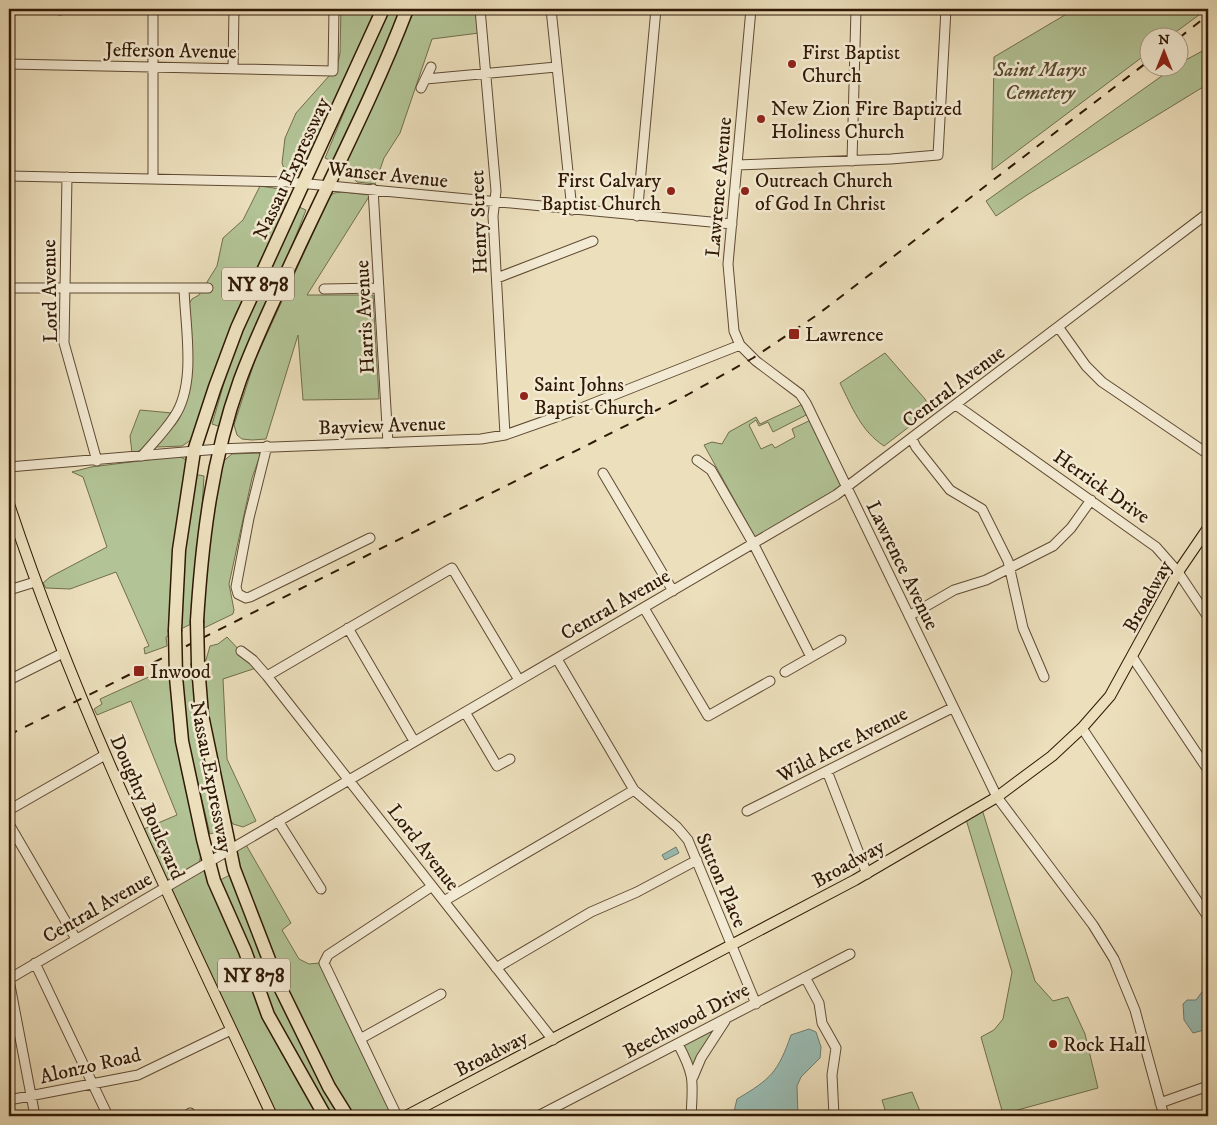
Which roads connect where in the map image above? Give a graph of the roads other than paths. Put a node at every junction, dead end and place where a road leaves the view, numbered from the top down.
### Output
1 (153, 9) edge
2 (234, 9) edge
3 (334, 9) edge
4 (383, 9) edge
5 (407, 9) edge
6 (480, 9) edge
7 (551, 9) edge
8 (656, 9) edge
9 (751, 9) edge
10 (856, 9) edge
11 (946, 9) edge
12 (9, 64) edge
13 (155, 67) junction
14 (431, 67) dead end
15 (556, 67) junction
16 (233, 68) junction
17 (485, 74) junction
18 (426, 79) junction
19 (421, 88) dead end
20 (852, 161) junction
21 (737, 165) junction
22 (9, 176) edge
23 (67, 177) junction
24 (153, 178) junction
25 (305, 183) junction
26 (328, 185) junction
27 (373, 189) junction
28 (494, 202) junction
29 (572, 210) junction
30 (1208, 213) edge
31 (637, 216) junction
32 (732, 224) junction
33 (593, 241) dead end
34 (497, 278) junction
35 (65, 287) junction
36 (9, 288) edge
37 (184, 288) junction
38 (208, 288) dead end
39 (380, 288) junction
40 (324, 289) dead end
41 (1058, 328) junction
42 (740, 345) junction
43 (956, 404) junction
44 (505, 436) junction
45 (912, 439) junction
46 (388, 443) junction
47 (267, 446) junction
48 (219, 449) junction
49 (194, 451) junction
50 (1208, 454) edge
51 (142, 456) junction
52 (697, 460) dead end
53 (97, 461) junction
54 (9, 467) edge
55 (603, 472) dead end
56 (847, 488) junction
57 (1091, 500) junction
58 (9, 504) edge
59 (1208, 528) edge
60 (370, 538) dead end
61 (753, 543) junction
62 (1009, 568) junction
63 (1178, 572) junction
64 (35, 582) junction
65 (9, 590) edge
66 (673, 591) junction
67 (644, 608) junction
68 (908, 616) junction
69 (1208, 617) edge
70 (348, 628) junction
71 (841, 640) dead end
72 (241, 651) dead end
73 (63, 653) junction
74 (811, 657) junction
75 (1133, 658) junction
76 (557, 659) junction
77 (785, 672) dead end
78 (267, 676) junction
79 (1044, 677) dead end
80 (9, 680) edge
81 (519, 680) junction
82 (770, 681) dead end
83 (952, 708) junction
84 (465, 712) junction
85 (1082, 728) junction
86 (414, 741) junction
87 (105, 755) junction
88 (510, 759) dead end
89 (1208, 770) edge
90 (826, 771) junction
91 (349, 779) junction
92 (634, 790) junction
93 (997, 797) junction
94 (9, 810) edge
95 (747, 811) dead end
96 (278, 821) junction
97 (9, 824) edge
98 (230, 848) junction
99 (697, 860) junction
100 (208, 861) junction
101 (867, 874) junction
102 (431, 887) junction
103 (164, 888) junction
104 (321, 889) dead end
105 (444, 901) junction
106 (1208, 917) edge
107 (76, 939) junction
108 (731, 945) junction
109 (850, 954) dead end
110 (35, 963) junction
111 (496, 968) junction
112 (805, 977) junction
113 (9, 980) edge
114 (441, 994) dead end
115 (756, 1004) junction
116 (726, 1019) junction
117 (231, 1030) junction
118 (360, 1039) junction
119 (553, 1040) junction
120 (678, 1044) junction
121 (693, 1078) junction
122 (93, 1084) junction
123 (1208, 1086) edge
124 (31, 1096) junction
125 (9, 1100) edge
126 (1160, 1103) junction
127 (35, 1116) edge
128 (108, 1116) edge
129 (270, 1116) edge
130 (325, 1116) edge
131 (348, 1116) edge
132 (396, 1116) edge
133 (406, 1116) edge
134 (538, 1116) edge
135 (691, 1116) edge
136 (834, 1116) edge
137 (1164, 1116) edge

1 - 13 street
2 - 16 street
3 - 16 street, Jefferson Avenue
4 - 25 highway, Nassau Expressway / NY 878
5 - 26 highway, Nassau Expressway / NY 878
6 - 17 street, Henry Street
7 - 15 street
8 - 31 street
9 - 21 street, Lawrence Avenue
10 - 20 street
11 - 20 street
12 - 13 street, Jefferson Avenue
13 - 16 street, Jefferson Avenue
13 - 24 street
14 - 18 street
15 - 17 street
15 - 29 street
17 - 18 street
17 - 28 street, Henry Street
18 - 19 street
20 - 21 street
21 - 32 street, Lawrence Avenue
22 - 23 street, Wanser Avenue
23 - 24 street, Wanser Avenue
23 - 35 street, Lord Avenue
24 - 25 street, Wanser Avenue
25 - 26 street, Wanser Avenue
25 - 49 highway, Nassau Expressway / NY 878
26 - 27 street, Wanser Avenue
26 - 48 highway, Nassau Expressway / NY 878
27 - 28 street, Wanser Avenue
27 - 39 street, Harris Avenue
28 - 29 street, Wanser Avenue
28 - 34 street, Henry Street
29 - 31 street, Wanser Avenue
30 - 41 street, Central Avenue
31 - 32 street, Wanser Avenue
32 - 42 street, Lawrence Avenue
33 - 34 street
34 - 44 street, Henry Street
35 - 36 street
35 - 37 street
35 - 53 street, Lord Avenue
37 - 38 street
37 - 51 street
39 - 40 street
39 - 46 street, Harris Avenue
41 - 43 street, Central Avenue
41 - 50 street
42 - 44 street, Bayview Avenue
42 - 56 street, Lawrence Avenue
43 - 45 street, Central Avenue
43 - 57 street, Herrick Drive
44 - 46 street, Bayview Avenue
45 - 56 street, Central Avenue
45 - 62 street
46 - 47 street, Bayview Avenue
47 - 48 street, Bayview Avenue
47 - 60 street
48 - 49 street, Bayview Avenue
48 - 98 highway, Nassau Expressway / NY 878, bridge
49 - 51 street, Bayview Avenue
49 - 100 highway, Nassau Expressway / NY 878, bridge
51 - 53 street, Bayview Avenue
52 - 61 street
53 - 54 street, Bayview Avenue
55 - 66 street
56 - 61 street, Central Avenue
56 - 68 street, Lawrence Avenue
57 - 62 street
57 - 63 street, Herrick Drive
58 - 64 main road, Doughty Boulevard
59 - 63 main road, Broadway
61 - 66 street, Central Avenue
61 - 74 street
62 - 68 street
62 - 79 street
63 - 69 street, Herrick Drive
63 - 75 main road, Broadway
64 - 65 street
64 - 73 main road, Doughty Boulevard
66 - 67 street, Central Avenue
67 - 76 street, Central Avenue
67 - 82 street
68 - 83 street, Lawrence Avenue
70 - 78 street
70 - 81 street
70 - 86 street
71 - 74 street
72 - 78 street, Lord Avenue
73 - 80 street
73 - 87 main road, Doughty Boulevard
74 - 77 street
75 - 85 main road, Broadway
75 - 89 street
76 - 81 street, Central Avenue
76 - 92 street, Sutton Place
78 - 91 street, Lord Avenue
81 - 84 street, Central Avenue
83 - 90 street, Wild Acre Avenue
83 - 93 street, Lawrence Avenue
84 - 86 street, Central Avenue
84 - 88 street
85 - 93 main road, Broadway
85 - 106 street
86 - 91 street, Central Avenue
87 - 94 street
87 - 103 main road, Doughty Boulevard
90 - 95 street, Wild Acre Avenue
90 - 101 street
91 - 96 street, Central Avenue
91 - 102 street, Lord Avenue
92 - 99 street, Sutton Place
92 - 105 street
93 - 101 main road, Broadway
93 - 126 street, Lawrence Avenue
96 - 98 street, Central Avenue
96 - 104 street
97 - 107 street
98 - 100 street, Central Avenue
98 - 131 highway, Nassau Expressway / NY 878
99 - 108 street, Sutton Place
99 - 111 street
100 - 103 street, Central Avenue
100 - 130 highway, Nassau Expressway / NY 878
101 - 108 main road, Broadway
102 - 105 street, Lord Avenue
102 - 118 street
103 - 107 street, Central Avenue
103 - 117 main road, Doughty Boulevard
105 - 111 street, Lord Avenue
107 - 110 street, Central Avenue
108 - 115 street, Sutton Place
108 - 119 main road, Broadway
109 - 112 street, Beechwood Drive
110 - 113 street, Central Avenue
110 - 122 street
111 - 119 street, Lord Avenue
112 - 115 street, Beechwood Drive
112 - 136 street
113 - 124 street
114 - 118 street
115 - 116 street, Beechwood Drive
116 - 120 street, Beechwood Drive
116 - 121 street
117 - 122 street, Alonzo Road
117 - 129 main road, Doughty Boulevard
118 - 132 street
119 - 133 main road, Broadway
120 - 121 street
120 - 134 street, Beechwood Drive
121 - 135 street
122 - 124 street, Alonzo Road
122 - 128 street
123 - 126 street
124 - 125 street, Alonzo Road
124 - 127 street
126 - 137 street, Lawrence Avenue

